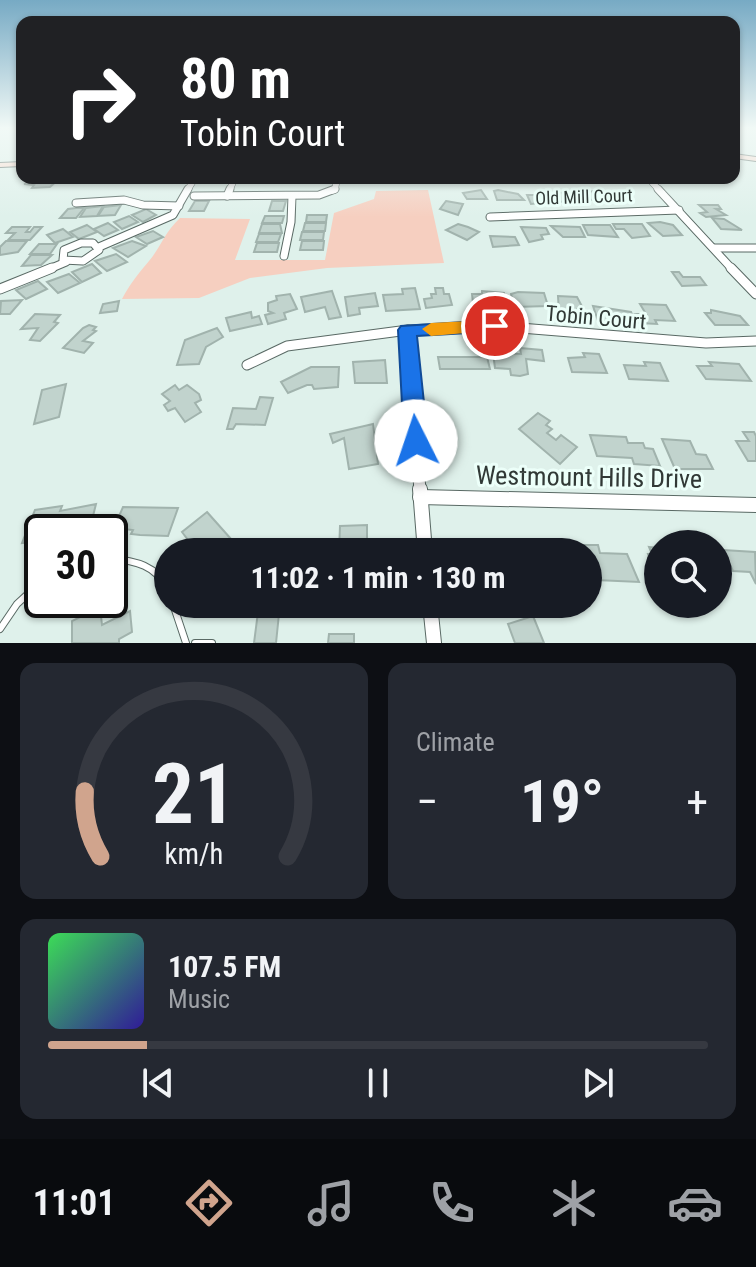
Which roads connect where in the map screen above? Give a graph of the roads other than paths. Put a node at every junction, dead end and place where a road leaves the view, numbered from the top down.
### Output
1 (192, 184) edge
2 (232, 184) edge
3 (336, 184) edge
4 (654, 184) edge
5 (194, 196) dead end
6 (227, 196) junction
7 (292, 196) junction
8 (76, 203) dead end
9 (179, 206) junction
10 (679, 210) junction
11 (490, 217) dead end
12 (99, 247) junction
13 (714, 248) junction
14 (756, 248) edge
15 (284, 256) dead end
16 (66, 262) junction
17 (0, 289) edge
18 (756, 294) edge
19 (408, 330) junction
20 (756, 341) edge
21 (247, 365) dead end
22 (420, 497) junction
23 (756, 505) edge
24 (424, 538) edge
25 (128, 561) edge
26 (154, 569) edge
27 (24, 598) edge
28 (178, 618) edge
29 (431, 618) edge
30 (0, 629) edge
31 (186, 643) edge
32 (195, 643) edge
33 (212, 643) edge
34 (434, 643) edge

1 - 9 street
2 - 6 street
3 - 7 street
4 - 10 street
5 - 6 street
6 - 7 street
7 - 15 street
8 - 9 street
9 - 12 street
10 - 11 street, Old Mill Court
10 - 13 street
12 - 16 street
12 - 16 street
13 - 14 street
13 - 18 street
16 - 17 street
19 - 20 street, Tobin Court
19 - 21 street, Tobin Court
19 - 22 street
22 - 23 street, Westmount Hills Drive
22 - 24 street
25 - 26 lane
27 - 30 lane
28 - 31 lane
29 - 34 street
32 - 33 lane

